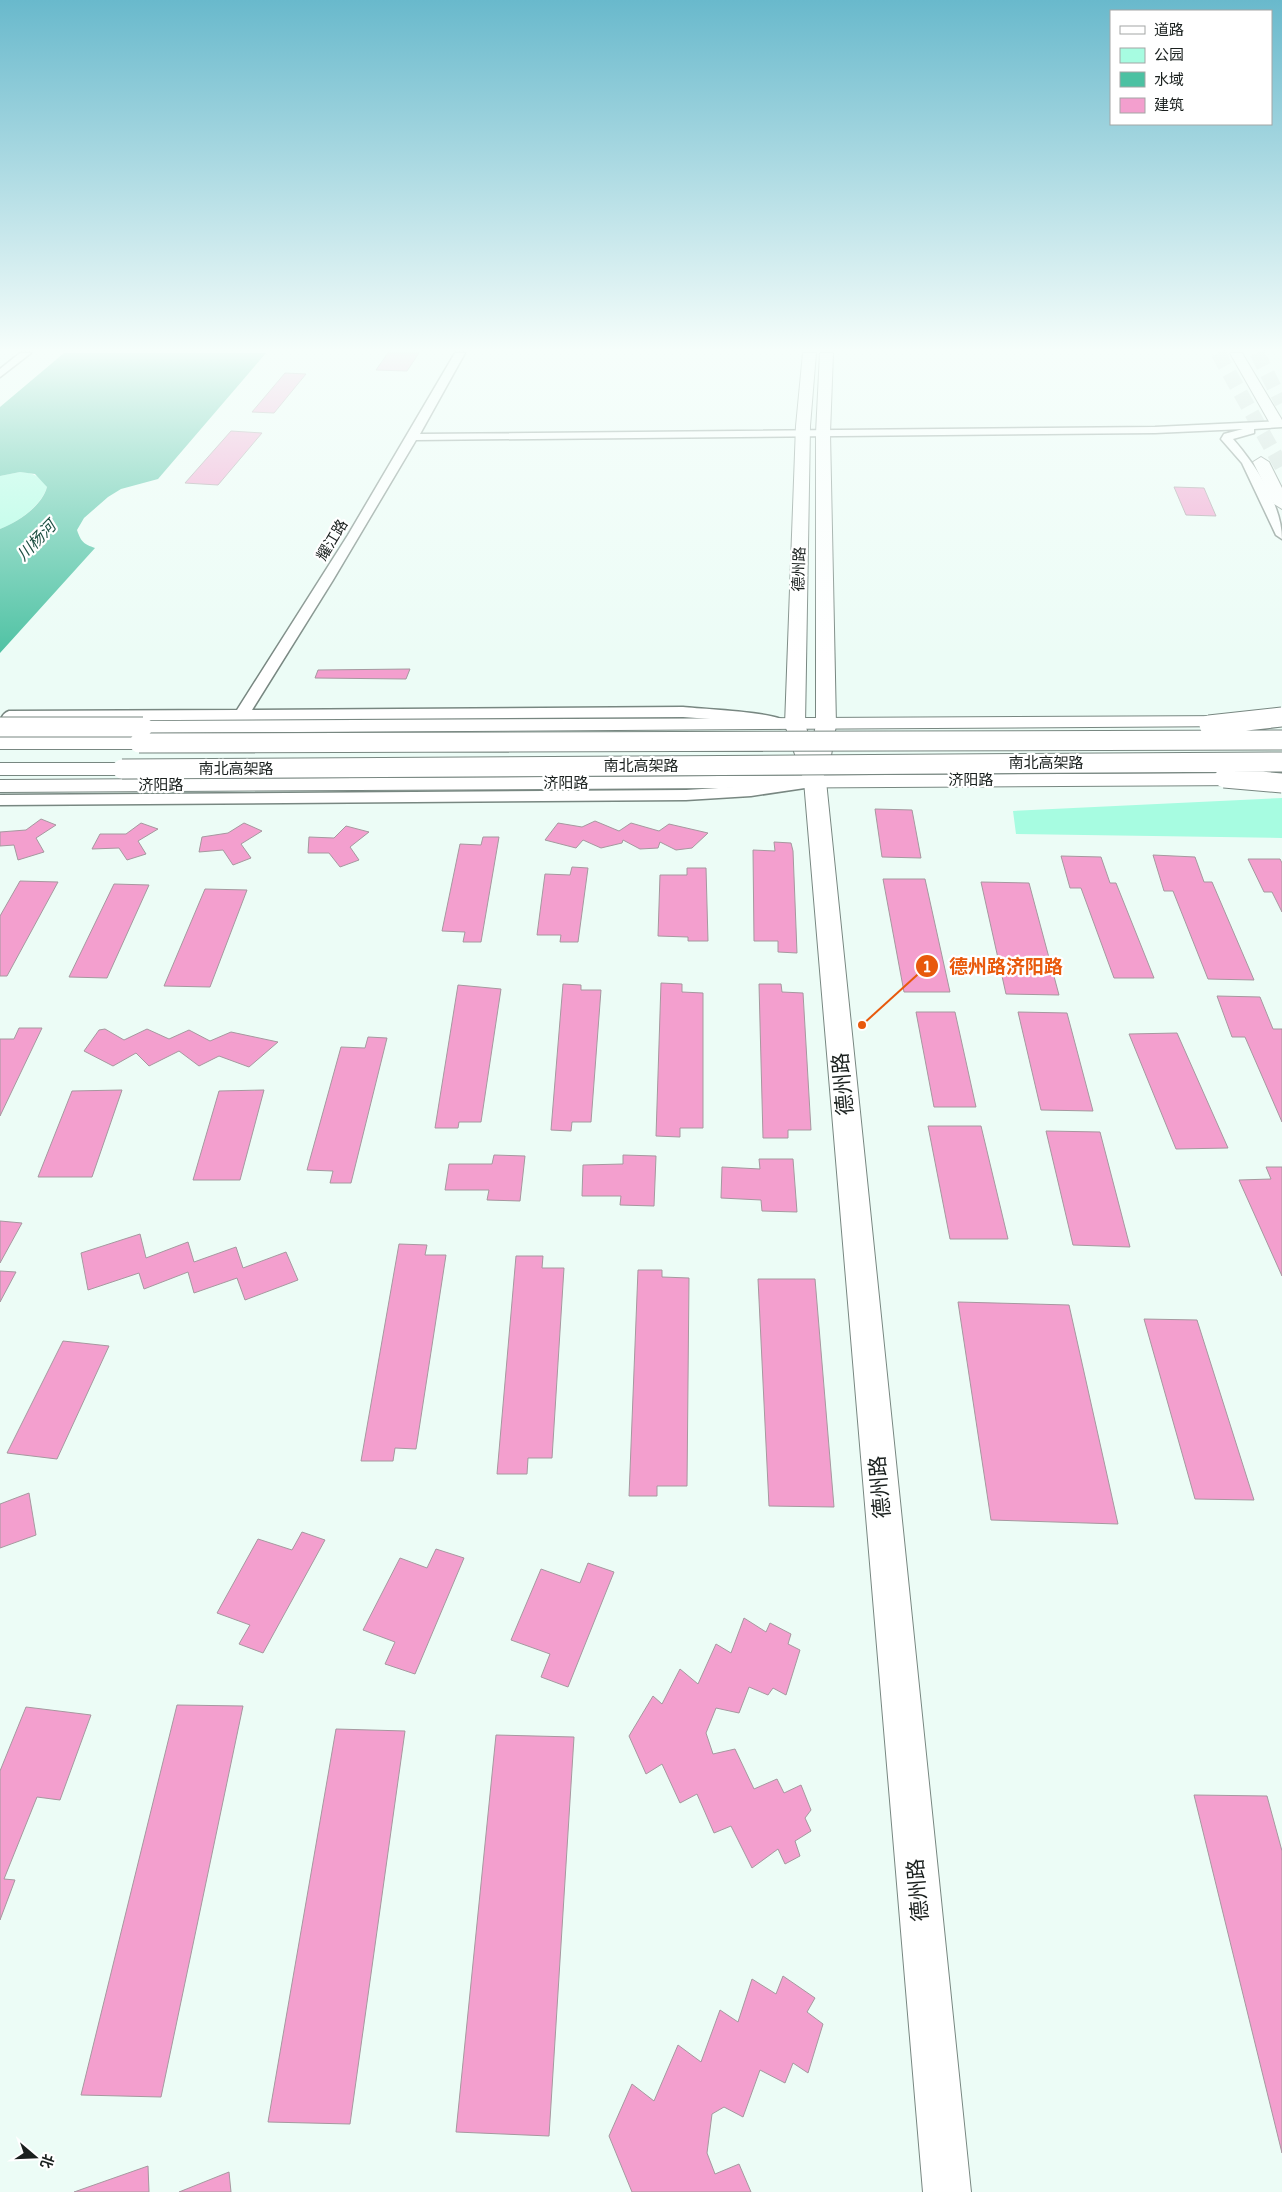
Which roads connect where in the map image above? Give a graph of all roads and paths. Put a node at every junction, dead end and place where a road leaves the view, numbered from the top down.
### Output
1 (402, 455) edge
2 (801, 455) edge
3 (823, 455) edge
4 (1241, 455) edge
5 (1262, 462) dead end
6 (1282, 504) edge
7 (1282, 535) edge
8 (242, 714) junction
9 (1282, 717) edge
10 (1282, 722) edge
11 (826, 724) junction
12 (795, 725) junction
13 (0, 728) edge
14 (1103, 740) junction
15 (1282, 740) edge
16 (0, 743) edge
17 (1282, 762) edge
18 (1111, 763) junction
19 (0, 769) edge
20 (1282, 779) edge
21 (815, 781) junction
22 (1282, 783) edge
23 (0, 786) edge
24 (0, 800) edge
25 (947, 2192) edge

1 - 8 street, 耀江路
2 - 12 main road, 德州路
3 - 11 main road, 德州路
4 - 7 street
5 - 6 main road
8 - 12 street
8 - 13 street
9 - 14 main road, bridge
10 - 11 main road
11 - 12 main road
11 - 21 main road, 德州路
12 - 13 main road, bridge
12 - 21 main road, 德州路
14 - 15 main road, 南北高架路, bridge
14 - 16 main road, 南北高架路, bridge
17 - 18 main road, 南北高架路, bridge
18 - 19 main road, 南北高架路, bridge
18 - 22 main road, bridge
20 - 21 main road, 济阳路
21 - 23 main road, 济阳路
21 - 24 street
21 - 25 main road, 德州路

